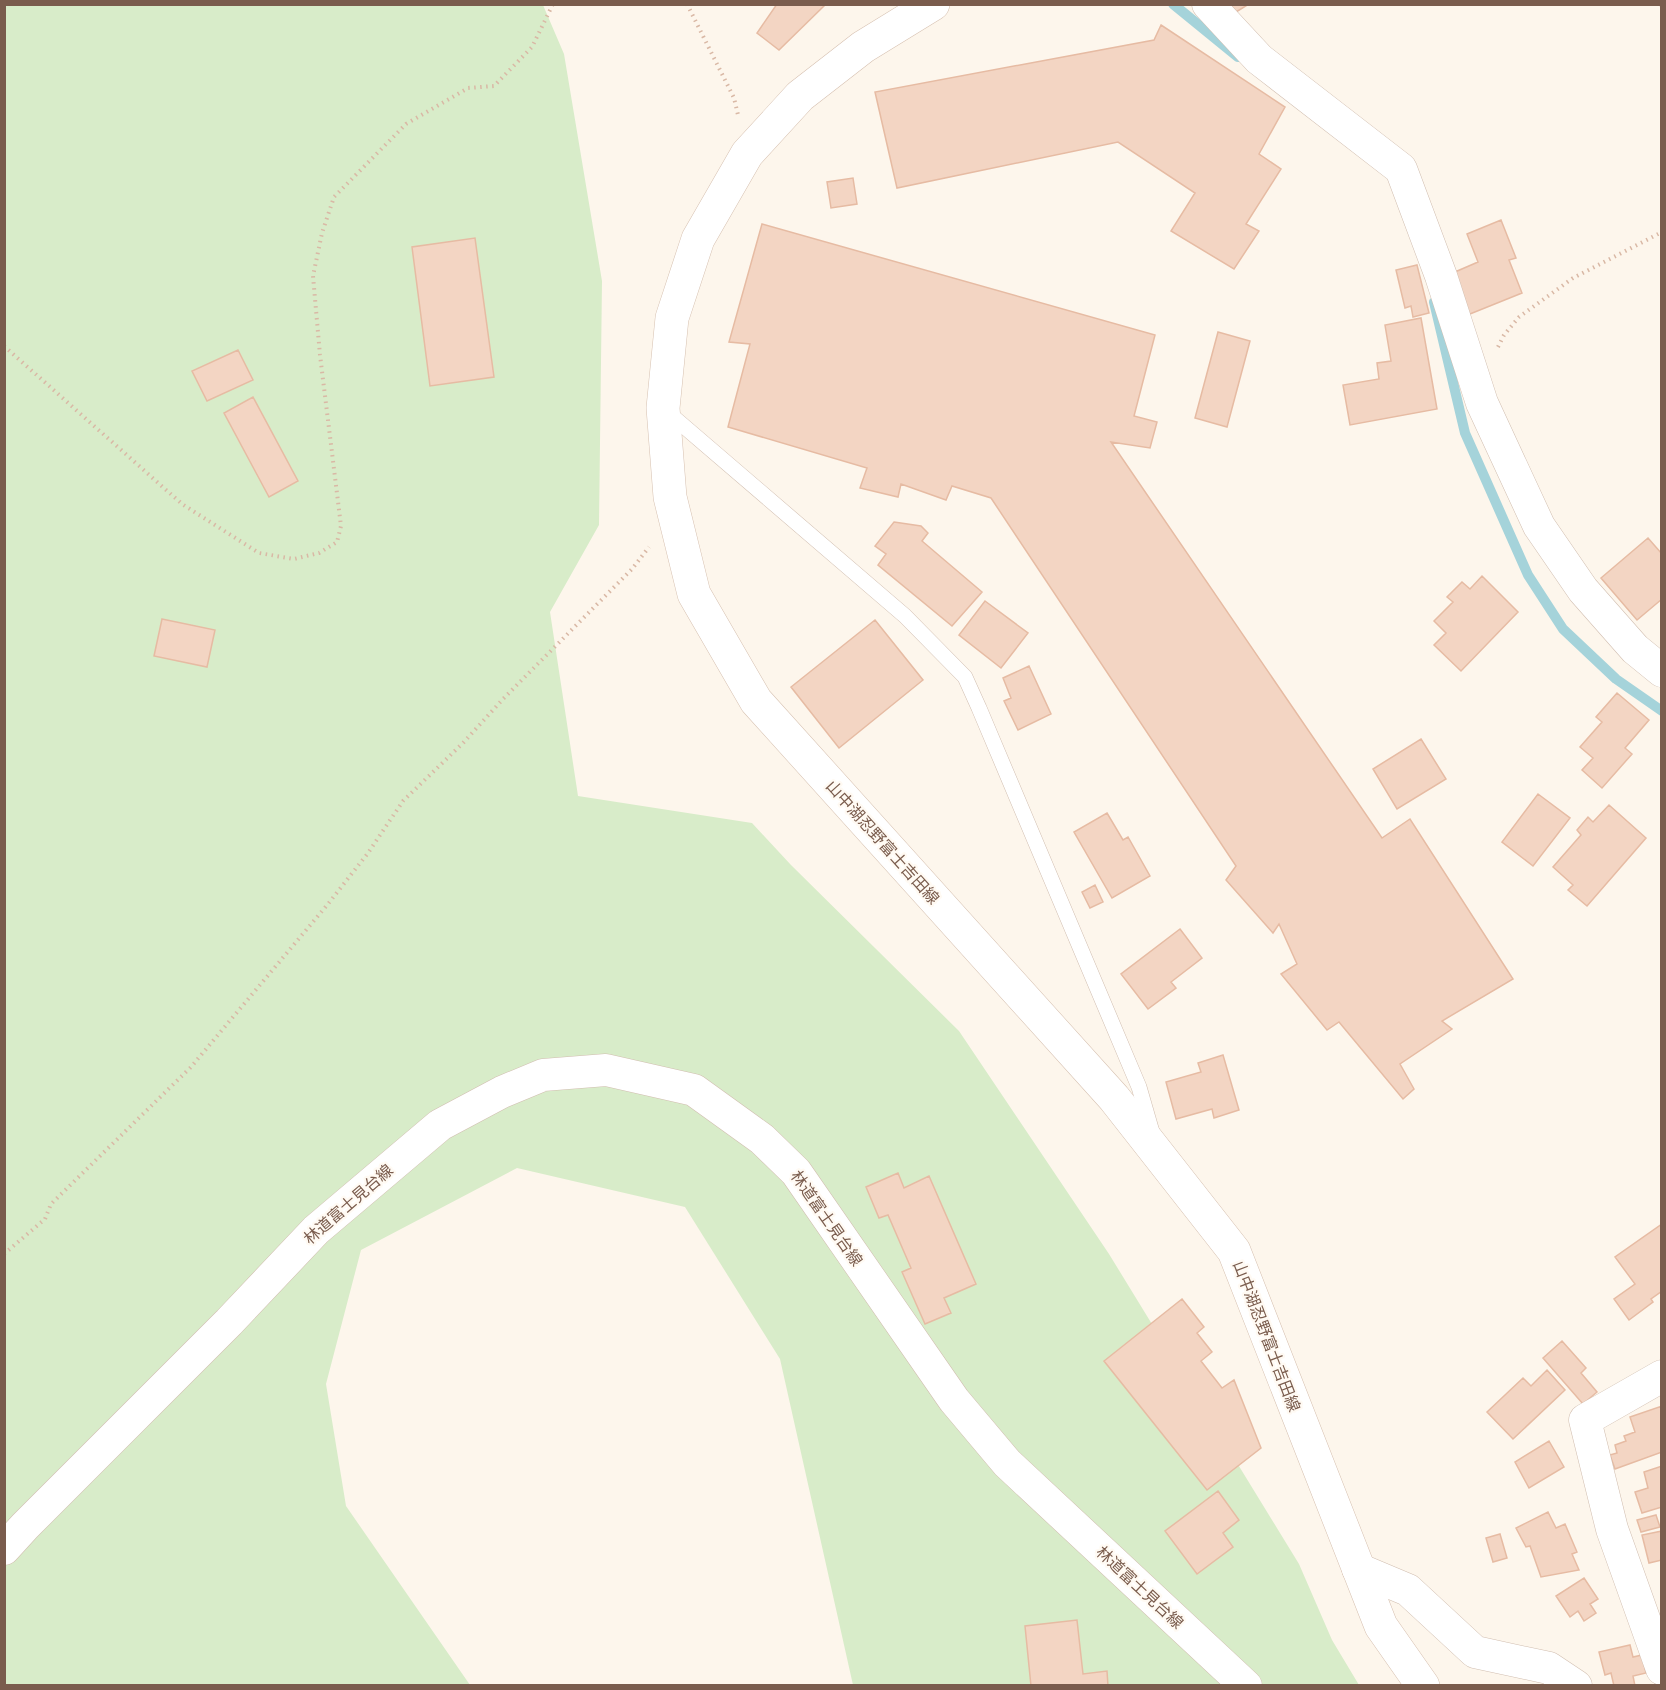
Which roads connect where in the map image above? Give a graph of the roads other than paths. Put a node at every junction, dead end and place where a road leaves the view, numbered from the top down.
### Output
1 (933, 4) edge
2 (1208, 4) edge
3 (663, 408) junction
4 (1662, 671) edge
5 (1157, 1154) junction
6 (1662, 1377) edge
7 (4, 1549) edge
8 (1358, 1569) junction
9 (1662, 1669) edge
10 (1246, 1686) edge
11 (1423, 1686) edge
12 (1576, 1686) edge

1 - 3 main road, 山中湖忍野富士吉田線
2 - 4 street
3 - 5 main road, 山中湖忍野富士吉田線
3 - 5 lane
5 - 8 main road, 山中湖忍野富士吉田線
6 - 9 street
7 - 10 street, 林道富士見台線
8 - 11 main road, 山中湖忍野富士吉田線
8 - 12 street

